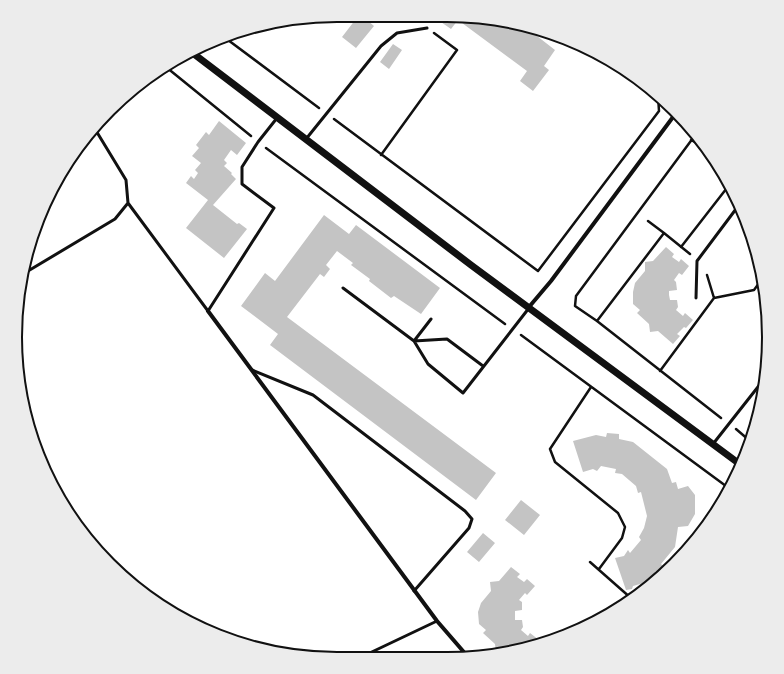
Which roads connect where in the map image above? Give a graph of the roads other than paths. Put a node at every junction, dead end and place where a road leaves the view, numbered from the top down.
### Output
1 (427, 28) road end
2 (196, 55) edge
3 (673, 117) edge
4 (277, 118) junction
5 (97, 133) edge
6 (306, 139) junction
7 (128, 203) junction
8 (735, 210) edge
9 (29, 270) edge
10 (343, 288) dead end
11 (696, 298) dead end
12 (529, 307) junction
13 (208, 311) junction
14 (431, 318) dead end
15 (414, 341) junction
16 (483, 366) junction
17 (250, 369) junction
18 (758, 387) edge
19 (713, 444) junction
20 (736, 462) edge
21 (414, 591) junction
22 (437, 621) junction
23 (463, 651) edge
24 (372, 652) edge

1 - 6 lane
2 - 4 street
3 - 12 street
4 - 6 street
4 - 13 lane
5 - 7 lane
6 - 12 street
7 - 9 lane
7 - 13 lane
8 - 11 lane
10 - 15 lane
12 - 16 lane
12 - 19 street
13 - 17 street
14 - 15 lane
15 - 16 lane
15 - 16 lane
17 - 21 street
17 - 21 lane
18 - 19 lane
19 - 20 street
21 - 22 street
22 - 23 street
22 - 24 lane

